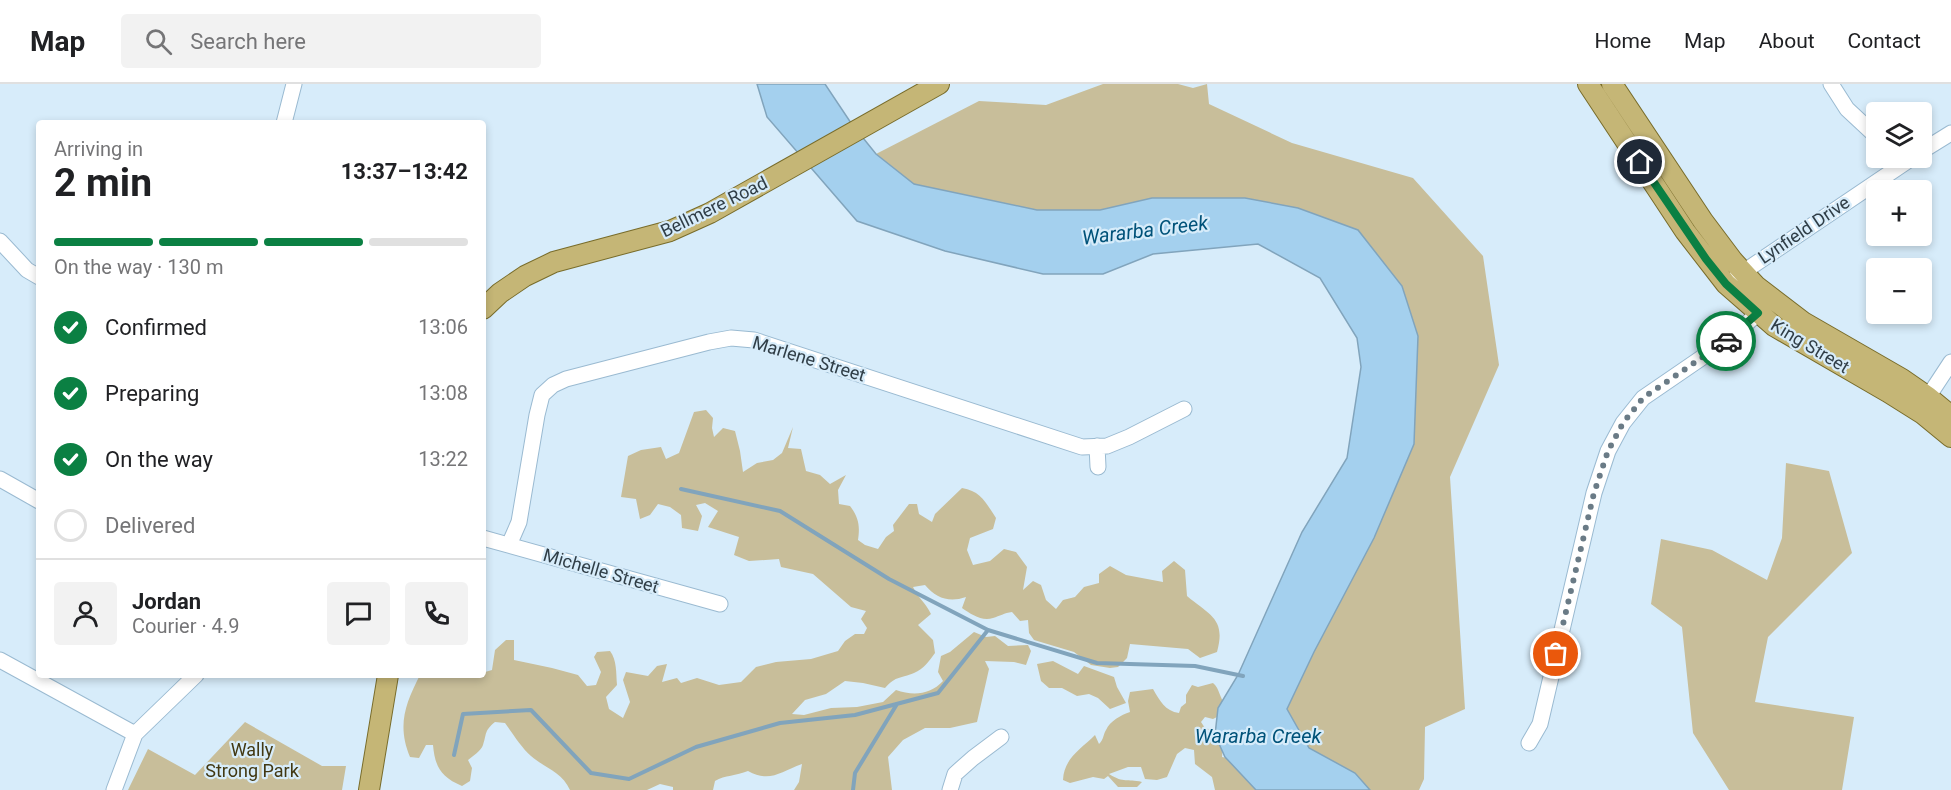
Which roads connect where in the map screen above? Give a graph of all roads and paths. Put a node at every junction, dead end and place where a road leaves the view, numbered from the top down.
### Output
1 (294, 84) edge
2 (939, 84) edge
3 (1589, 84) edge
4 (1612, 84) edge
5 (1831, 84) edge
6 (285, 120) edge
7 (1866, 127) edge
8 (1951, 132) edge
9 (1932, 145) edge
10 (1893, 168) edge
11 (0, 241) edge
12 (1743, 272) junction
13 (36, 275) edge
14 (1726, 284) junction
15 (486, 306) edge
16 (1758, 313) junction
17 (1951, 362) edge
18 (1928, 397) junction
19 (1184, 409) dead end
20 (1951, 416) edge
21 (1951, 437) edge
22 (1097, 446) junction
23 (1098, 467) dead end
24 (0, 479) edge
25 (36, 499) edge
26 (486, 539) edge
27 (509, 544) junction
28 (720, 604) dead end
29 (0, 660) edge
30 (193, 678) edge
31 (388, 678) edge
32 (135, 734) junction
33 (1001, 737) dead end
34 (1529, 743) dead end
35 (114, 790) edge
36 (369, 790) edge
37 (950, 790) edge

1 - 6 street
2 - 15 main road, Bellmere Road
3 - 14 main road, King Street
4 - 12 main road, King Street
5 - 7 street
8 - 9 street
10 - 12 street, Lynfield Drive
11 - 13 street
12 - 14 street, Lynfield Drive
12 - 18 main road, King Street
14 - 16 main road, King Street
16 - 21 main road, King Street
16 - 34 street
17 - 18 street
18 - 20 main road, King Street
19 - 22 street, Marlene Street
22 - 23 street
22 - 27 street, Marlene Street
24 - 25 street
26 - 27 street, Michelle Street
27 - 28 street, Michelle Street
29 - 32 street
30 - 32 street
31 - 36 main road
32 - 35 street
33 - 37 street

